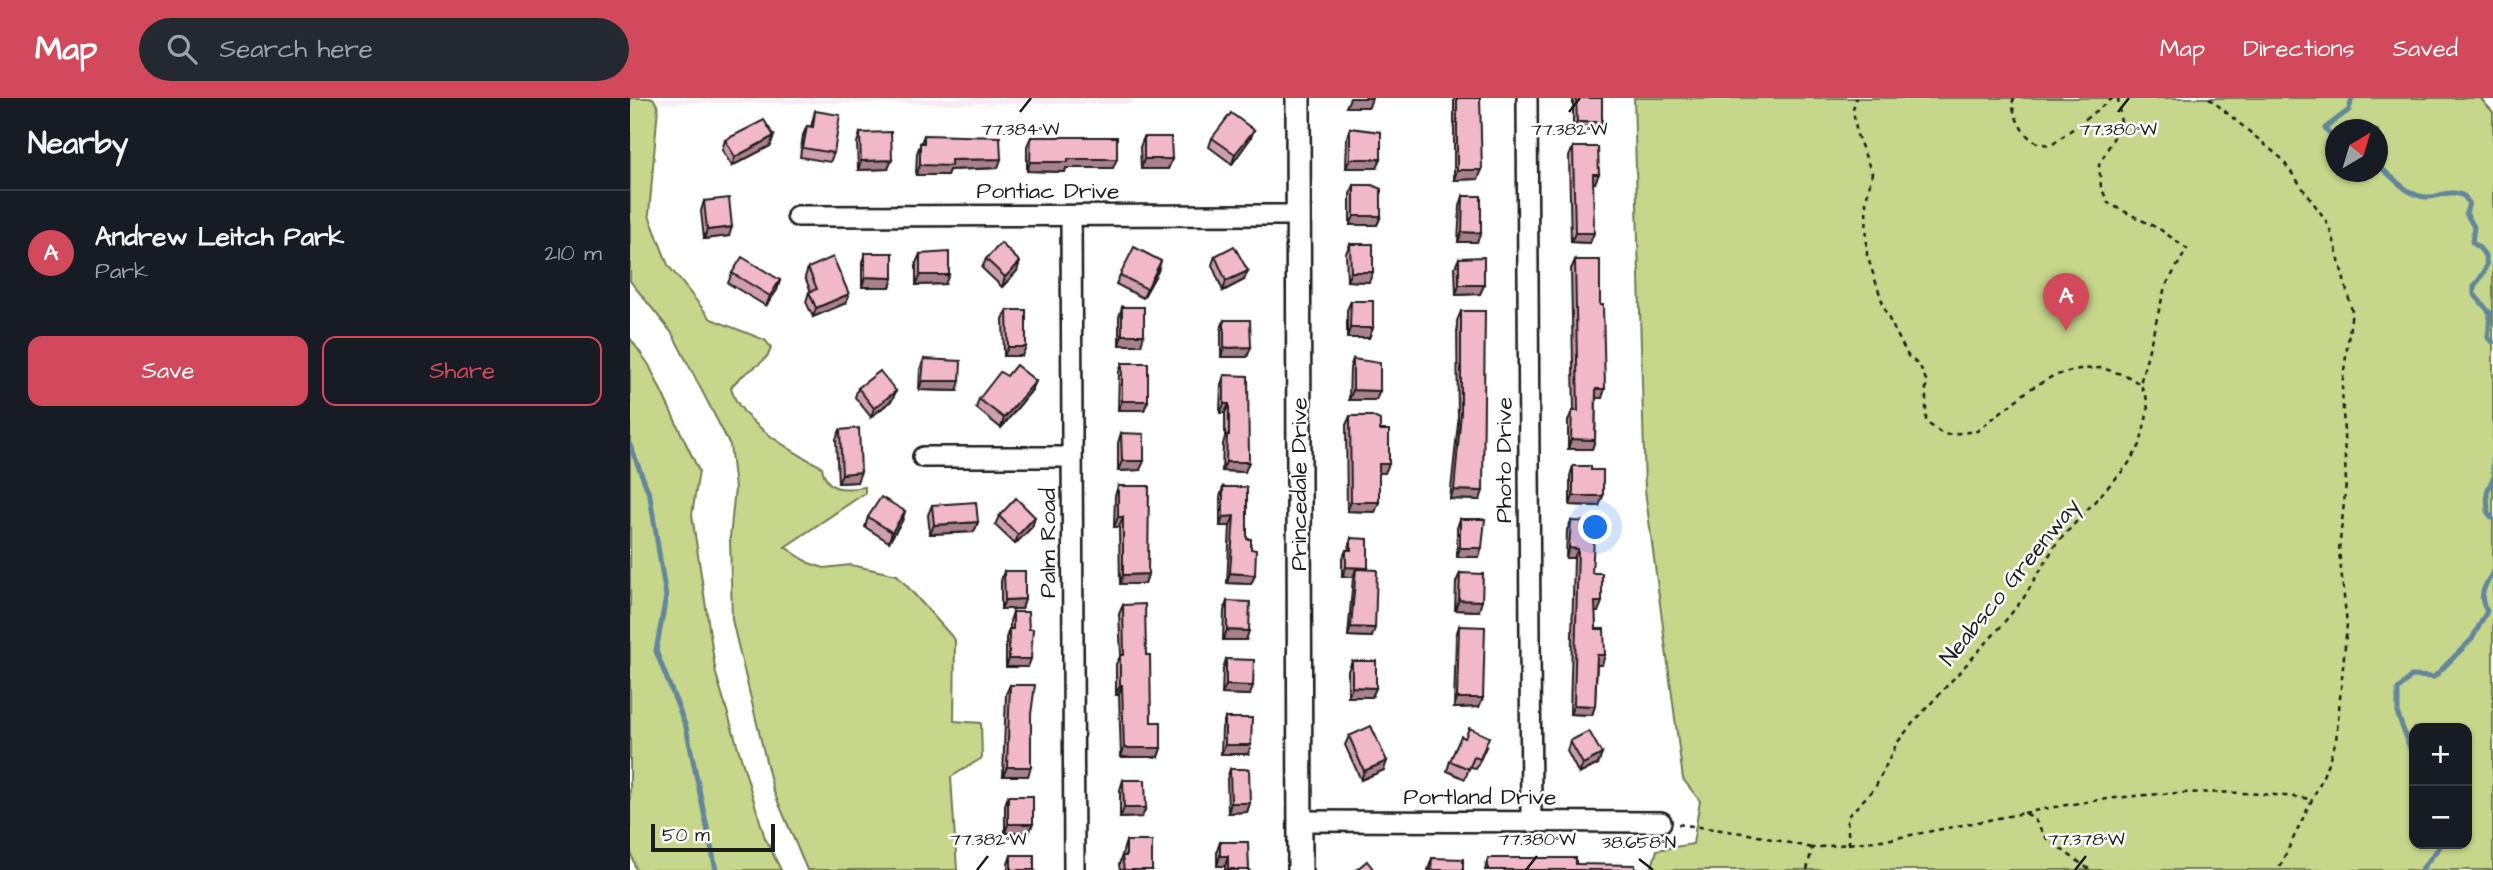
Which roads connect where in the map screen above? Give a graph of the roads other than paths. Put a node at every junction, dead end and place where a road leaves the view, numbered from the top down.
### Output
1 (1298, 98) edge
2 (1527, 98) edge
3 (1298, 215) junction
4 (797, 216) dead end
5 (1071, 216) junction
6 (923, 457) dead end
7 (1072, 457) junction
8 (1299, 821) junction
9 (1531, 822) junction
10 (1661, 822) road end
11 (1074, 870) edge
12 (1300, 870) edge

1 - 3 street, Princedale Drive
2 - 9 street, Photo Drive
3 - 5 street, Pontiac Drive
3 - 8 street, Princedale Drive
4 - 5 street, Pontiac Drive
5 - 7 street, Palm Road
6 - 7 street
7 - 11 street, Palm Road
8 - 9 street, Portland Drive
8 - 12 street, Princedale Drive
9 - 10 street, Portland Drive

